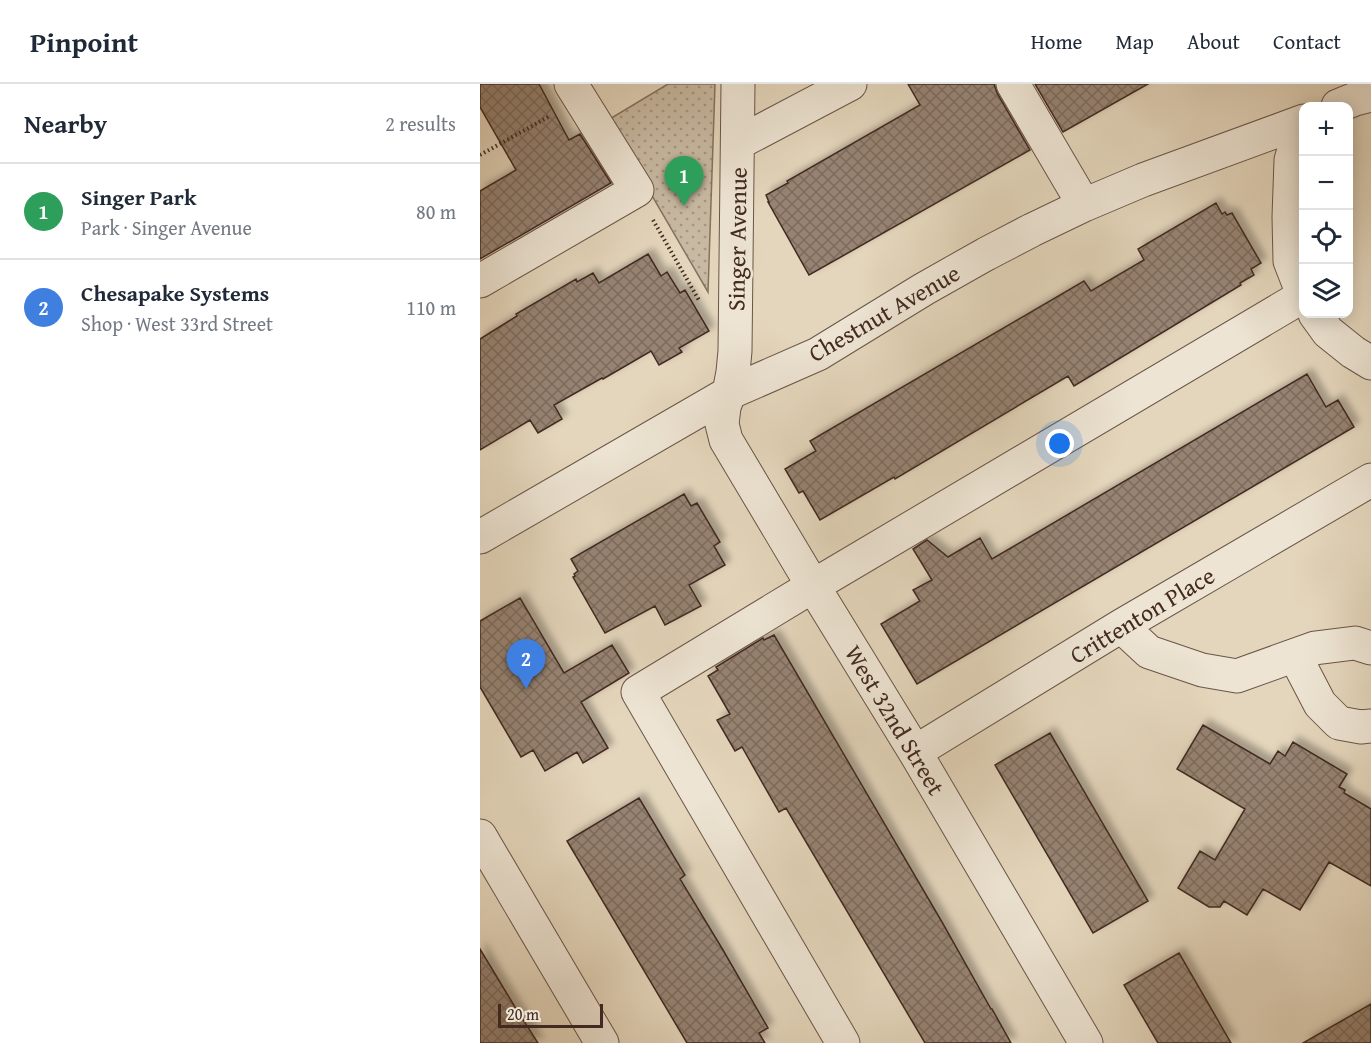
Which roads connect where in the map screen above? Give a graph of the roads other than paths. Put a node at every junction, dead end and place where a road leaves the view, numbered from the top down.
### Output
1 (738, 84) edge
2 (850, 84) edge
3 (1013, 84) edge
4 (573, 87) edge
5 (1371, 95) edge
6 (1348, 102) edge
7 (1299, 123) edge
8 (1299, 135) edge
9 (738, 143) junction
10 (1084, 205) junction
11 (480, 281) edge
12 (1299, 285) edge
13 (1299, 298) edge
14 (1318, 318) edge
15 (1371, 363) edge
16 (729, 393) junction
17 (1371, 480) edge
18 (480, 537) edge
19 (813, 586) junction
20 (1121, 626) junction
21 (1371, 648) edge
22 (1295, 656) junction
23 (1371, 726) edge
24 (915, 752) junction
25 (480, 836) edge
26 (602, 1043) edge
27 (843, 1043) edge
28 (1086, 1043) edge

1 - 9 street, Singer Avenue
2 - 9 street
3 - 10 street
4 - 11 street
5 - 6 street
7 - 10 street, Chestnut Avenue
8 - 12 street
9 - 16 street, Singer Avenue
10 - 16 street, Chestnut Avenue
13 - 19 street
14 - 15 street
16 - 18 street, Chestnut Avenue
16 - 19 street, West 32nd Street
17 - 20 street, Crittenton Place
19 - 24 street, West 32nd Street
19 - 27 street
20 - 22 street
20 - 24 street, Crittenton Place
21 - 22 street
22 - 23 street
24 - 28 street, West 32nd Street
25 - 26 street

